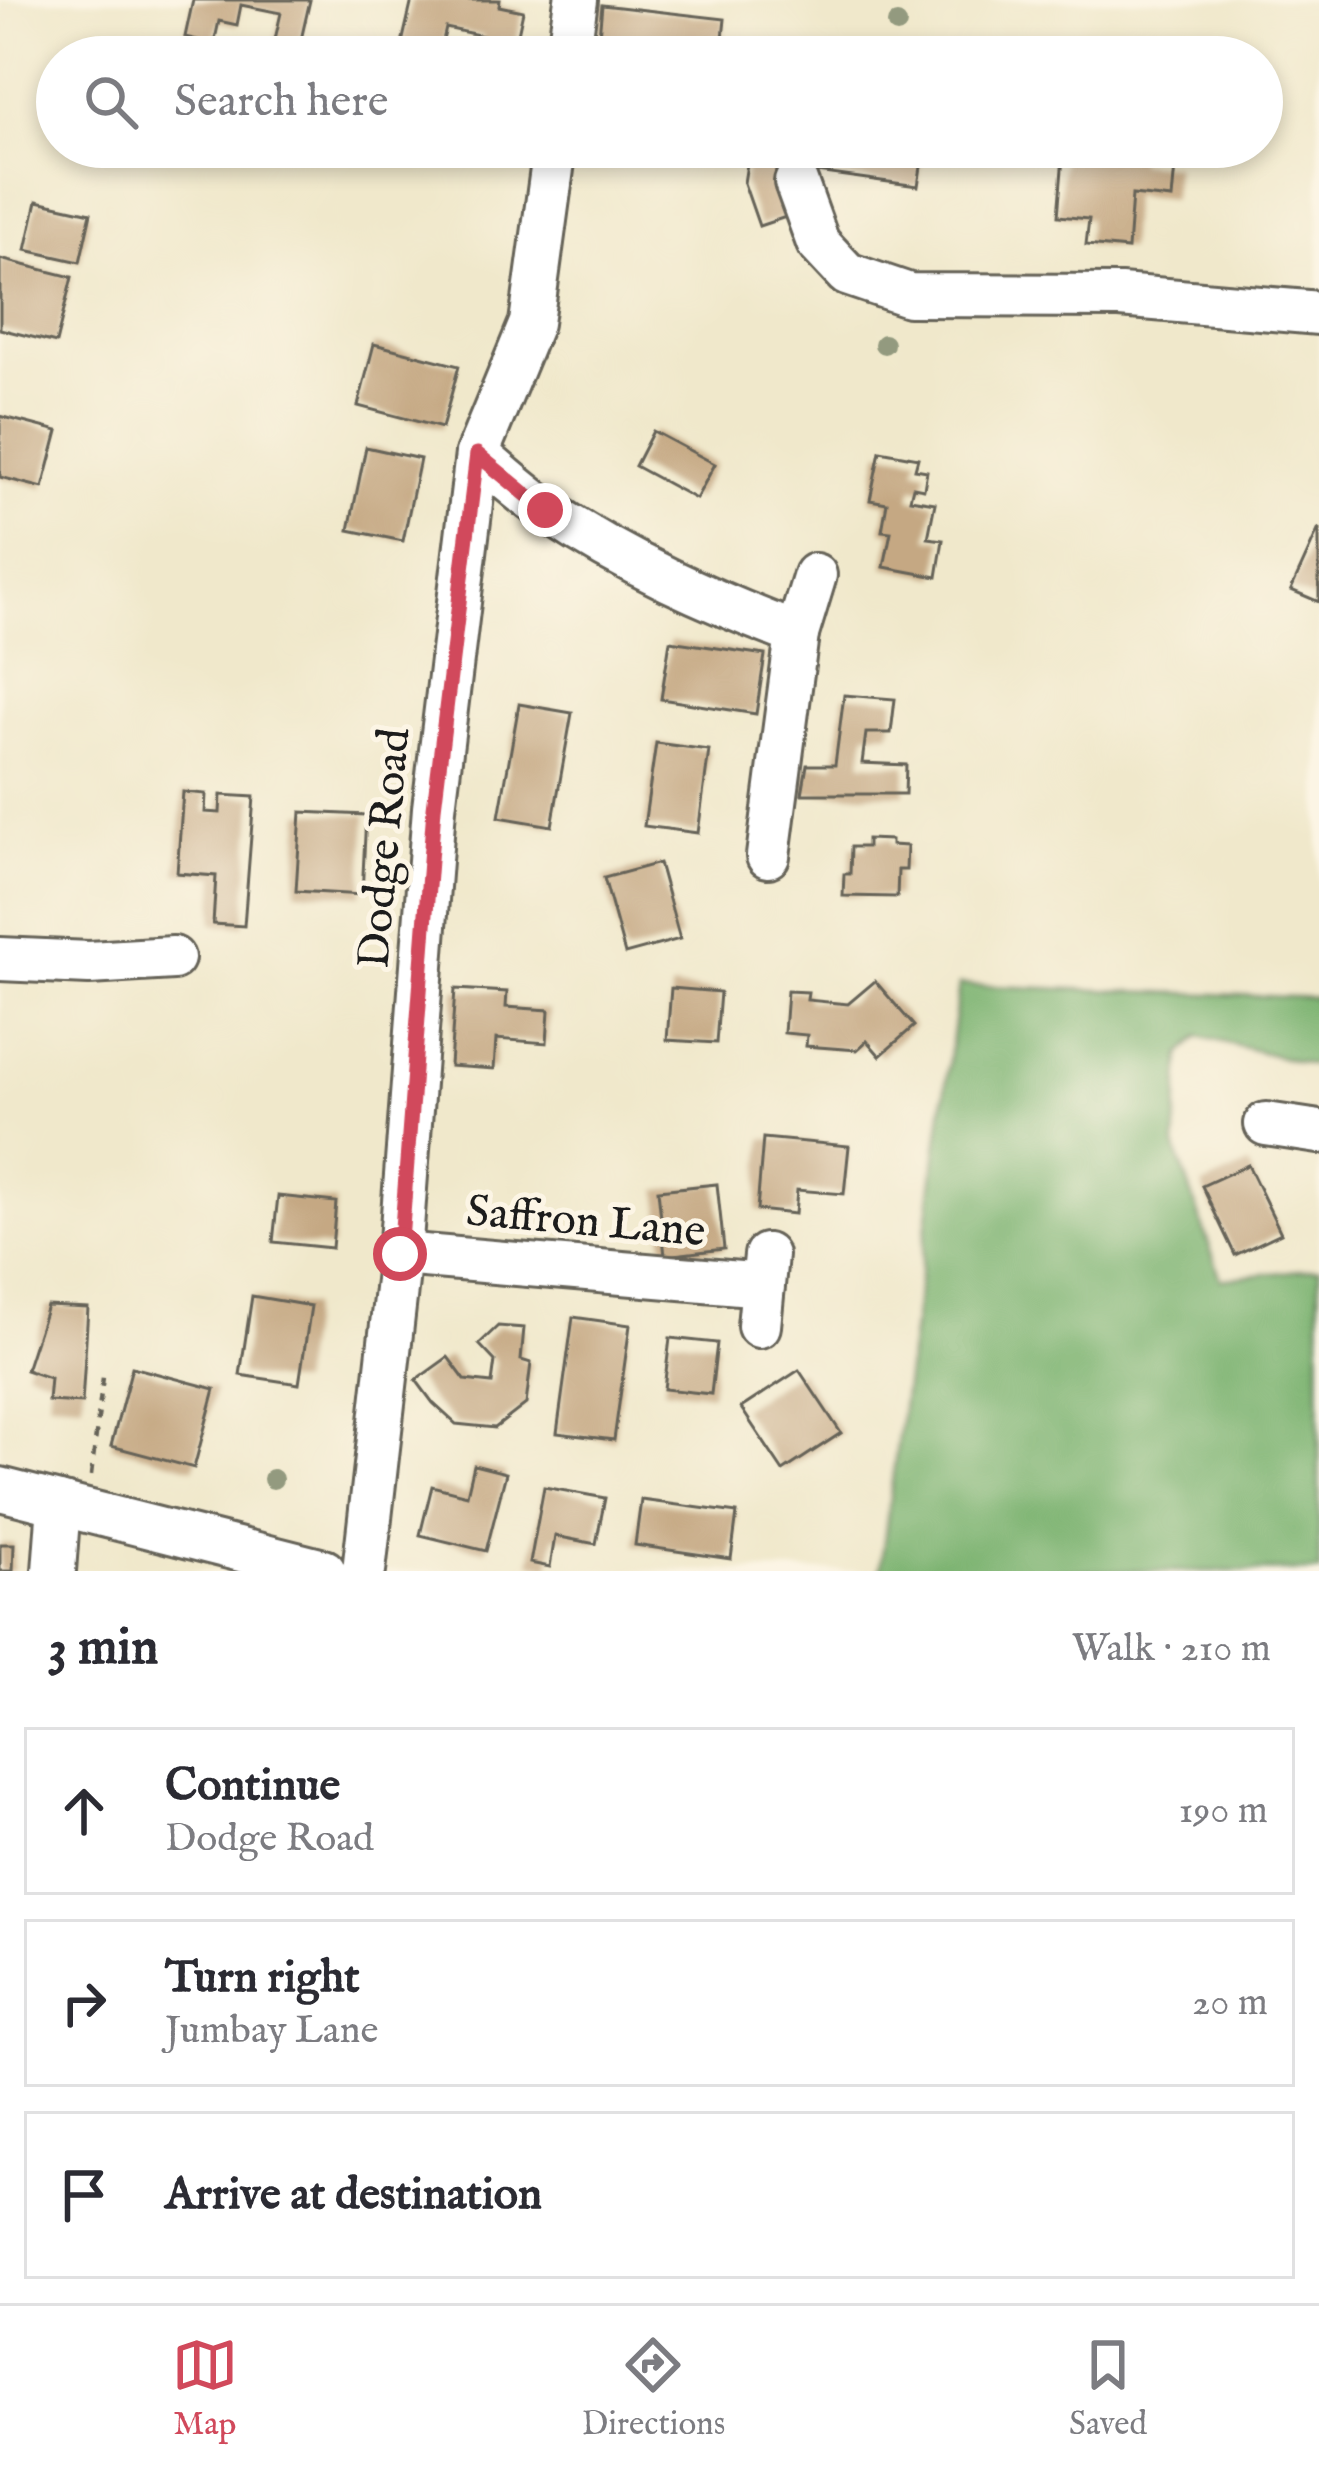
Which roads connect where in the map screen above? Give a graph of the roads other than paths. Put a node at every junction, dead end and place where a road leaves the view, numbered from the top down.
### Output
1 (576, 0) edge
2 (571, 36) edge
3 (553, 168) edge
4 (796, 182) dead end
5 (1319, 313) edge
6 (477, 454) junction
7 (815, 575) dead end
8 (797, 634) junction
9 (769, 856) dead end
10 (173, 958) dead end
11 (0, 959) edge
12 (1266, 1124) dead end
13 (1319, 1132) edge
14 (400, 1254) junction
15 (763, 1289) dead end
16 (0, 1489) edge
17 (73, 1507) junction
18 (54, 1571) edge
19 (324, 1571) edge
20 (364, 1571) edge

1 - 2 street
3 - 6 street, Dodge Road
4 - 5 street
6 - 8 street
6 - 14 street, Dodge Road
7 - 8 street
8 - 9 street
10 - 11 street
12 - 13 street
14 - 15 street, Saffron Lane
14 - 20 street, Dodge Road
16 - 17 street
17 - 18 street
17 - 19 street

